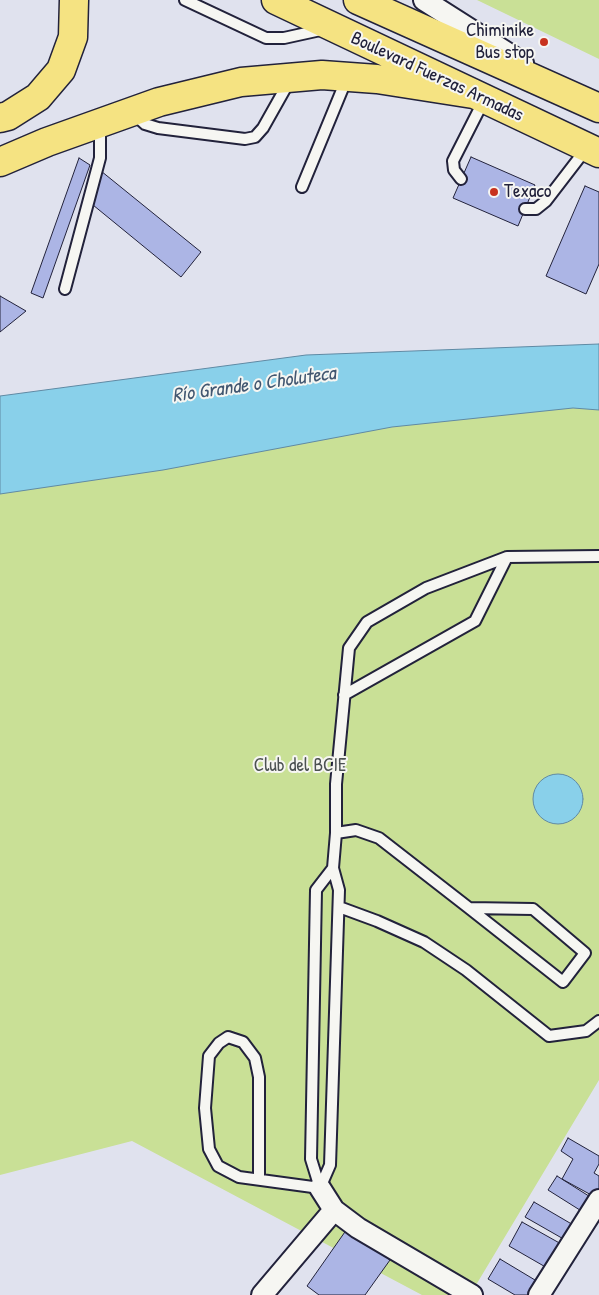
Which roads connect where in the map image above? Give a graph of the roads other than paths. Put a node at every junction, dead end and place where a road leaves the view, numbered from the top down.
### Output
1 (74, 0) edge
2 (185, 0) edge
3 (276, 0) edge
4 (358, 0) edge
5 (424, 0) edge
6 (333, 27) junction
7 (292, 77) junction
8 (347, 77) junction
9 (573, 95) junction
10 (479, 96) junction
11 (599, 108) edge
12 (132, 112) junction
13 (0, 118) edge
14 (100, 123) junction
15 (593, 150) edge
16 (0, 162) edge
17 (461, 179) dead end
18 (302, 187) dead end
19 (525, 209) dead end
20 (65, 289) dead end
21 (599, 556) edge
22 (507, 557) junction
23 (344, 695) junction
24 (336, 833) junction
25 (333, 868) junction
26 (339, 907) junction
27 (469, 908) junction
28 (599, 1021) edge
29 (259, 1179) junction
30 (320, 1188) junction
31 (599, 1200) edge
32 (334, 1210) junction
33 (262, 1295) edge
34 (472, 1295) edge
35 (540, 1295) edge

1 - 13 highway
2 - 6 lane
3 - 6 highway, Boulevard Fuerzas Armadas
4 - 9 highway, Boulevard Fuerzas Armadas
5 - 9 street
6 - 10 highway, Boulevard Fuerzas Armadas
7 - 8 highway
7 - 12 highway
7 - 12 lane
8 - 10 highway
8 - 18 lane
9 - 11 highway, Boulevard Fuerzas Armadas
10 - 15 highway, Boulevard Fuerzas Armadas
10 - 17 lane
12 - 14 highway
14 - 16 highway
14 - 20 lane
15 - 19 lane
21 - 22 lane
22 - 23 lane
22 - 23 lane
23 - 24 lane
24 - 25 lane
24 - 27 lane
25 - 26 lane
25 - 30 lane
26 - 28 lane
26 - 30 lane
27 - 27 lane
29 - 29 lane
29 - 30 lane
30 - 32 street
31 - 35 street
32 - 33 street
32 - 34 street

